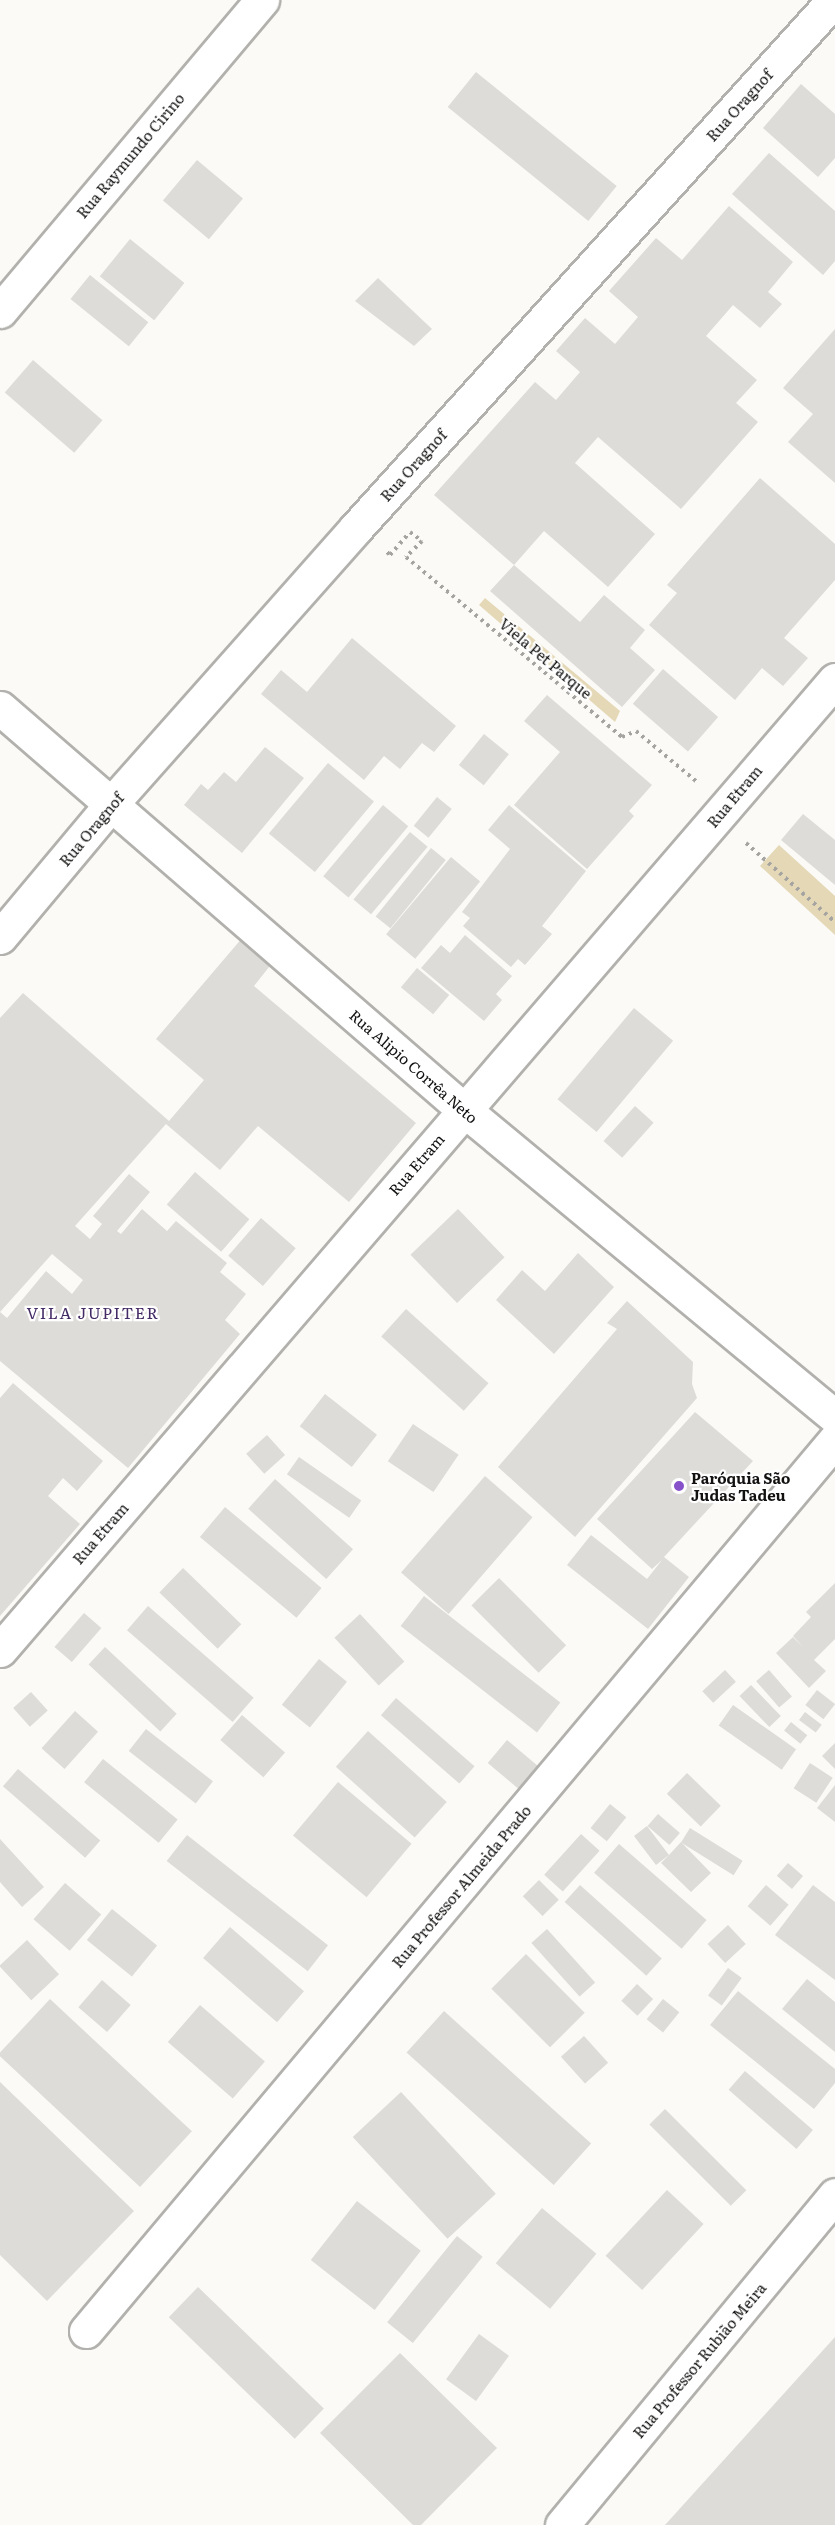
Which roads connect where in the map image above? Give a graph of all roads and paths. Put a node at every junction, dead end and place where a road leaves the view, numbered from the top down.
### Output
1 (262, 0) edge
2 (834, 0) edge
3 (0, 311) edge
4 (390, 555) dead end
5 (835, 680) edge
6 (0, 708) edge
7 (112, 803) junction
8 (725, 806) junction
9 (760, 853) dead end
10 (835, 922) edge
11 (0, 937) edge
12 (463, 1109) junction
13 (835, 1417) edge
14 (835, 1440) edge
15 (0, 1650) edge
16 (835, 2195) edge
17 (86, 2331) dead end
18 (562, 2525) edge

1 - 3 street, Rua Raymundo Cirino
2 - 7 street, Rua Oragnof
4 - 8 path, Viela Pet Parque
5 - 8 street, Rua Etram
6 - 7 street, Rua Alipio Corrêa Neto
7 - 11 street, Rua Oragnof
7 - 12 street, Rua Alipio Corrêa Neto
8 - 12 street, Rua Etram
9 - 10 path
12 - 13 street, Rua Alipio Corrêa Neto
12 - 15 street, Rua Etram
14 - 17 street, Rua Professor Almeida Prado
16 - 18 street, Rua Professor Rubião Meira

